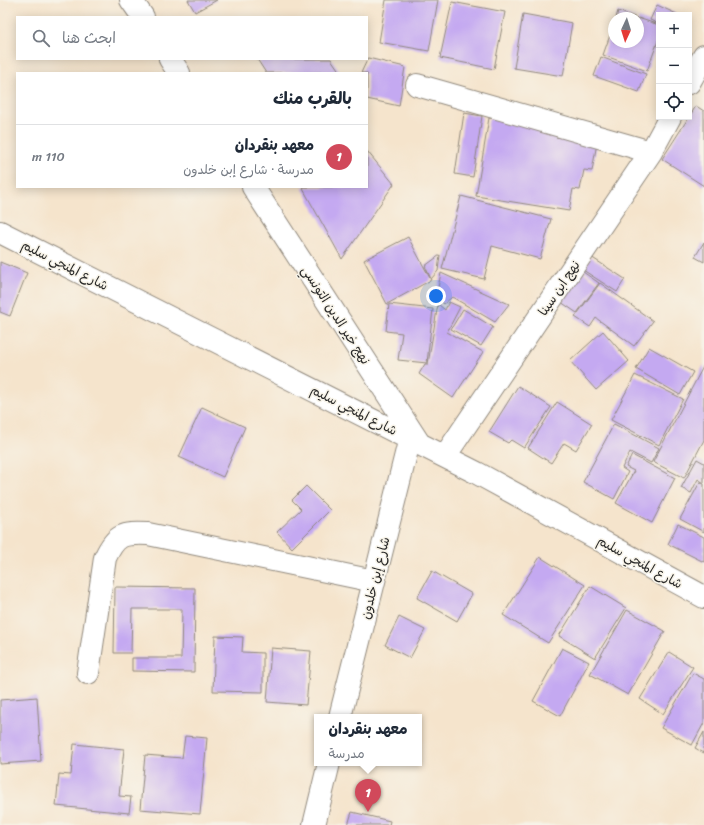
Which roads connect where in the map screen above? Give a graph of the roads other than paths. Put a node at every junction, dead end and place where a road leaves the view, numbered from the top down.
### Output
1 (132, 0) edge
2 (141, 16) edge
3 (704, 56) edge
4 (171, 60) edge
5 (178, 72) edge
6 (692, 78) edge
7 (417, 85) dead end
8 (668, 120) edge
9 (651, 152) junction
10 (254, 188) edge
11 (0, 232) edge
12 (415, 441) junction
13 (445, 456) junction
14 (374, 581) junction
15 (704, 597) edge
16 (88, 673) dead end
17 (341, 714) edge
18 (328, 766) edge
19 (314, 825) edge

1 - 2 street
3 - 6 street
4 - 5 street
7 - 9 street
8 - 9 street, نهج ابن سينا
9 - 13 street, نهج ابن سينا
10 - 12 street, نهج خير الدين التونسي
11 - 12 street, شارع المنجي سليم
12 - 13 street, شارع المنجي سليم
12 - 14 street, شارع إبن خلدون
13 - 15 street, شارع المنجي سليم
14 - 16 street
14 - 17 street, شارع إبن خلدون
18 - 19 street

